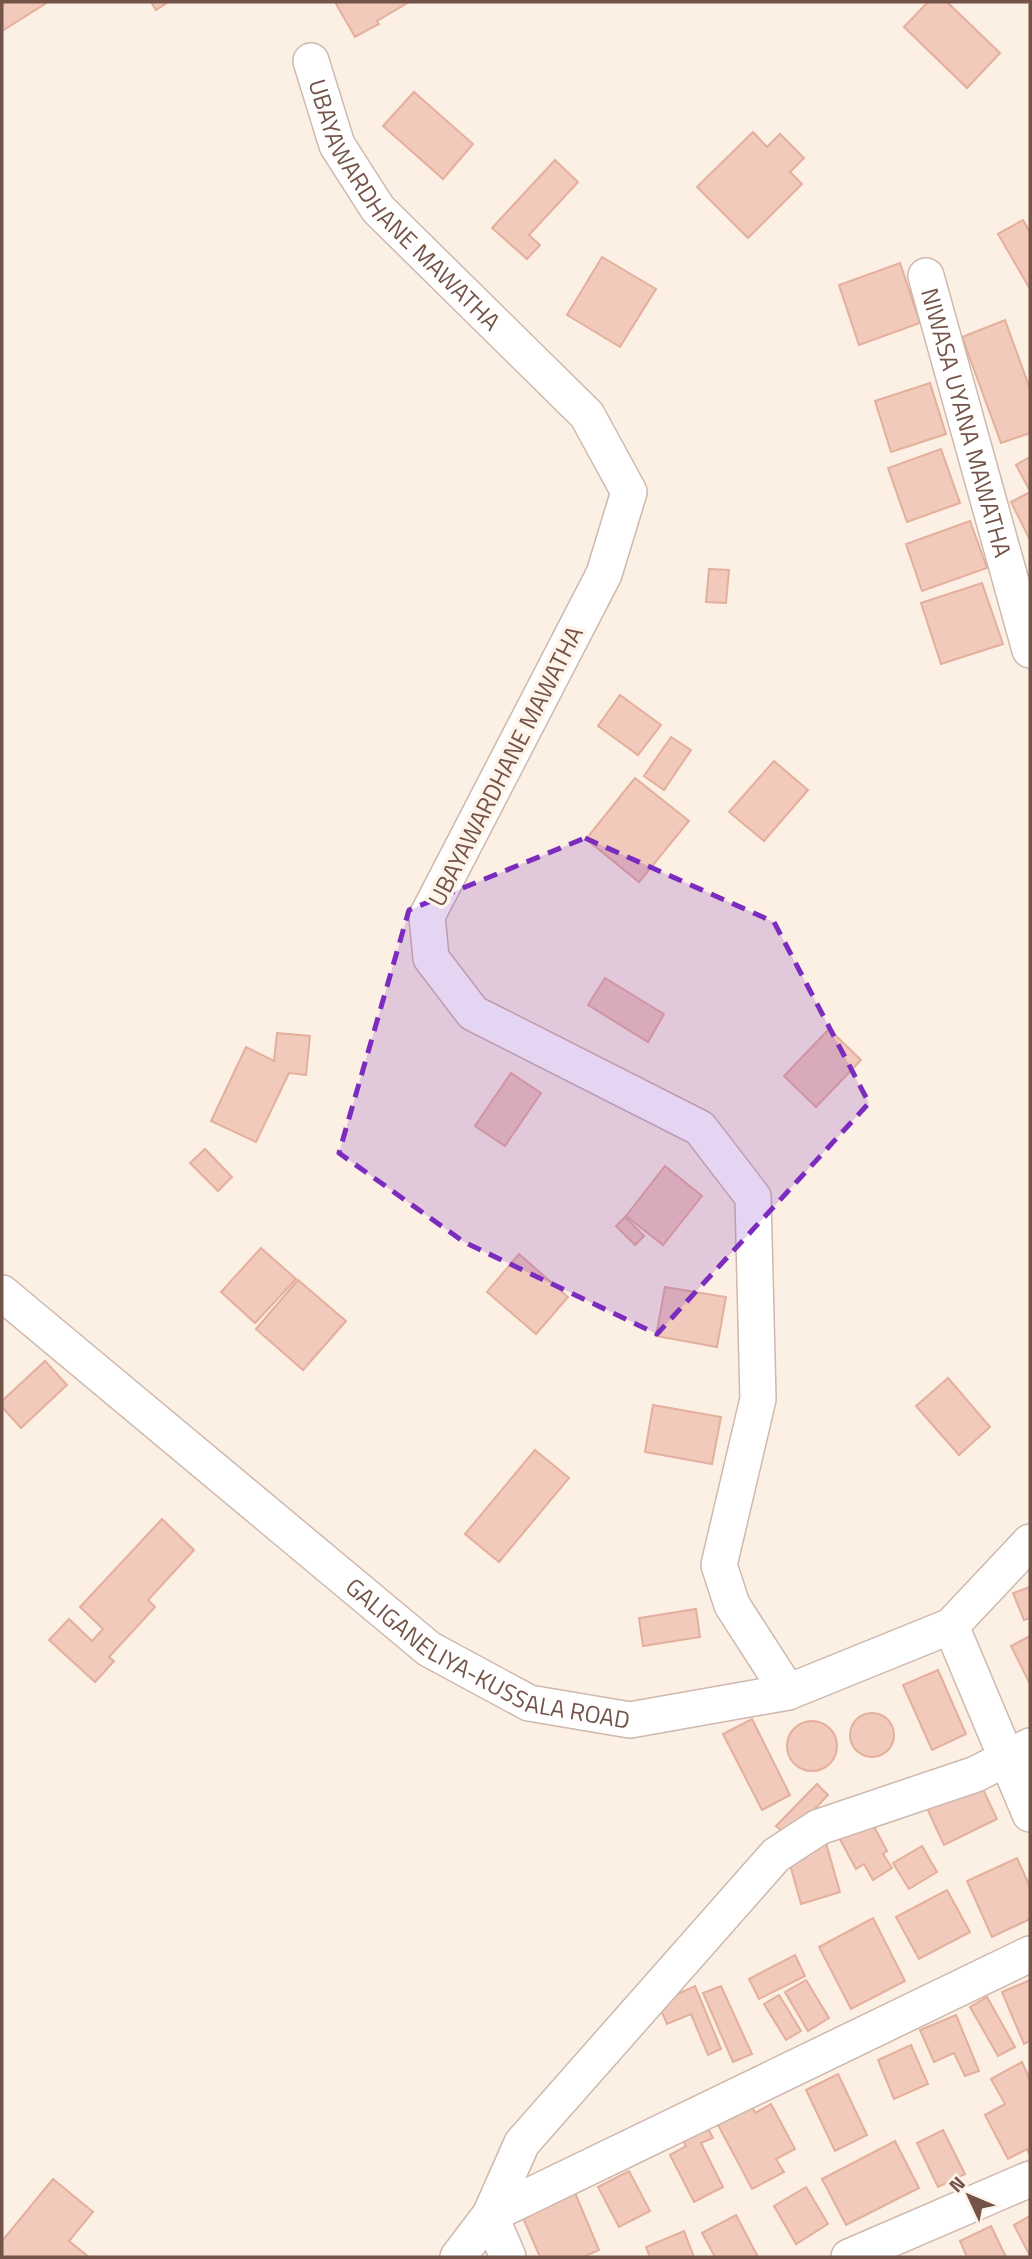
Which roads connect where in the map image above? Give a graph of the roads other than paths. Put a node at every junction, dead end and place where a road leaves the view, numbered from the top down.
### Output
1 (311, 61) dead end
2 (926, 276) dead end
3 (1030, 650) edge
4 (2, 1293) edge
5 (1030, 1542) edge
6 (951, 1626) junction
7 (788, 1692) junction
8 (1019, 1752) edge
9 (1030, 1814) edge
10 (1030, 1954) edge
11 (1030, 2179) edge
12 (490, 2215) junction
13 (458, 2257) edge
14 (508, 2257) edge
15 (849, 2257) edge

1 - 7 street, UBAYAWARDHANE MAWATHA
2 - 3 street, NIWASA UYANA MAWATHA
4 - 7 street, GALIGANELIYA-KUSSALA ROAD
5 - 6 street, GALIGANELIYA-KUSSALA ROAD
6 - 7 street, GALIGANELIYA-KUSSALA ROAD
6 - 8 street
8 - 9 street
8 - 12 street
10 - 12 street
11 - 15 street
12 - 13 street
12 - 14 street

